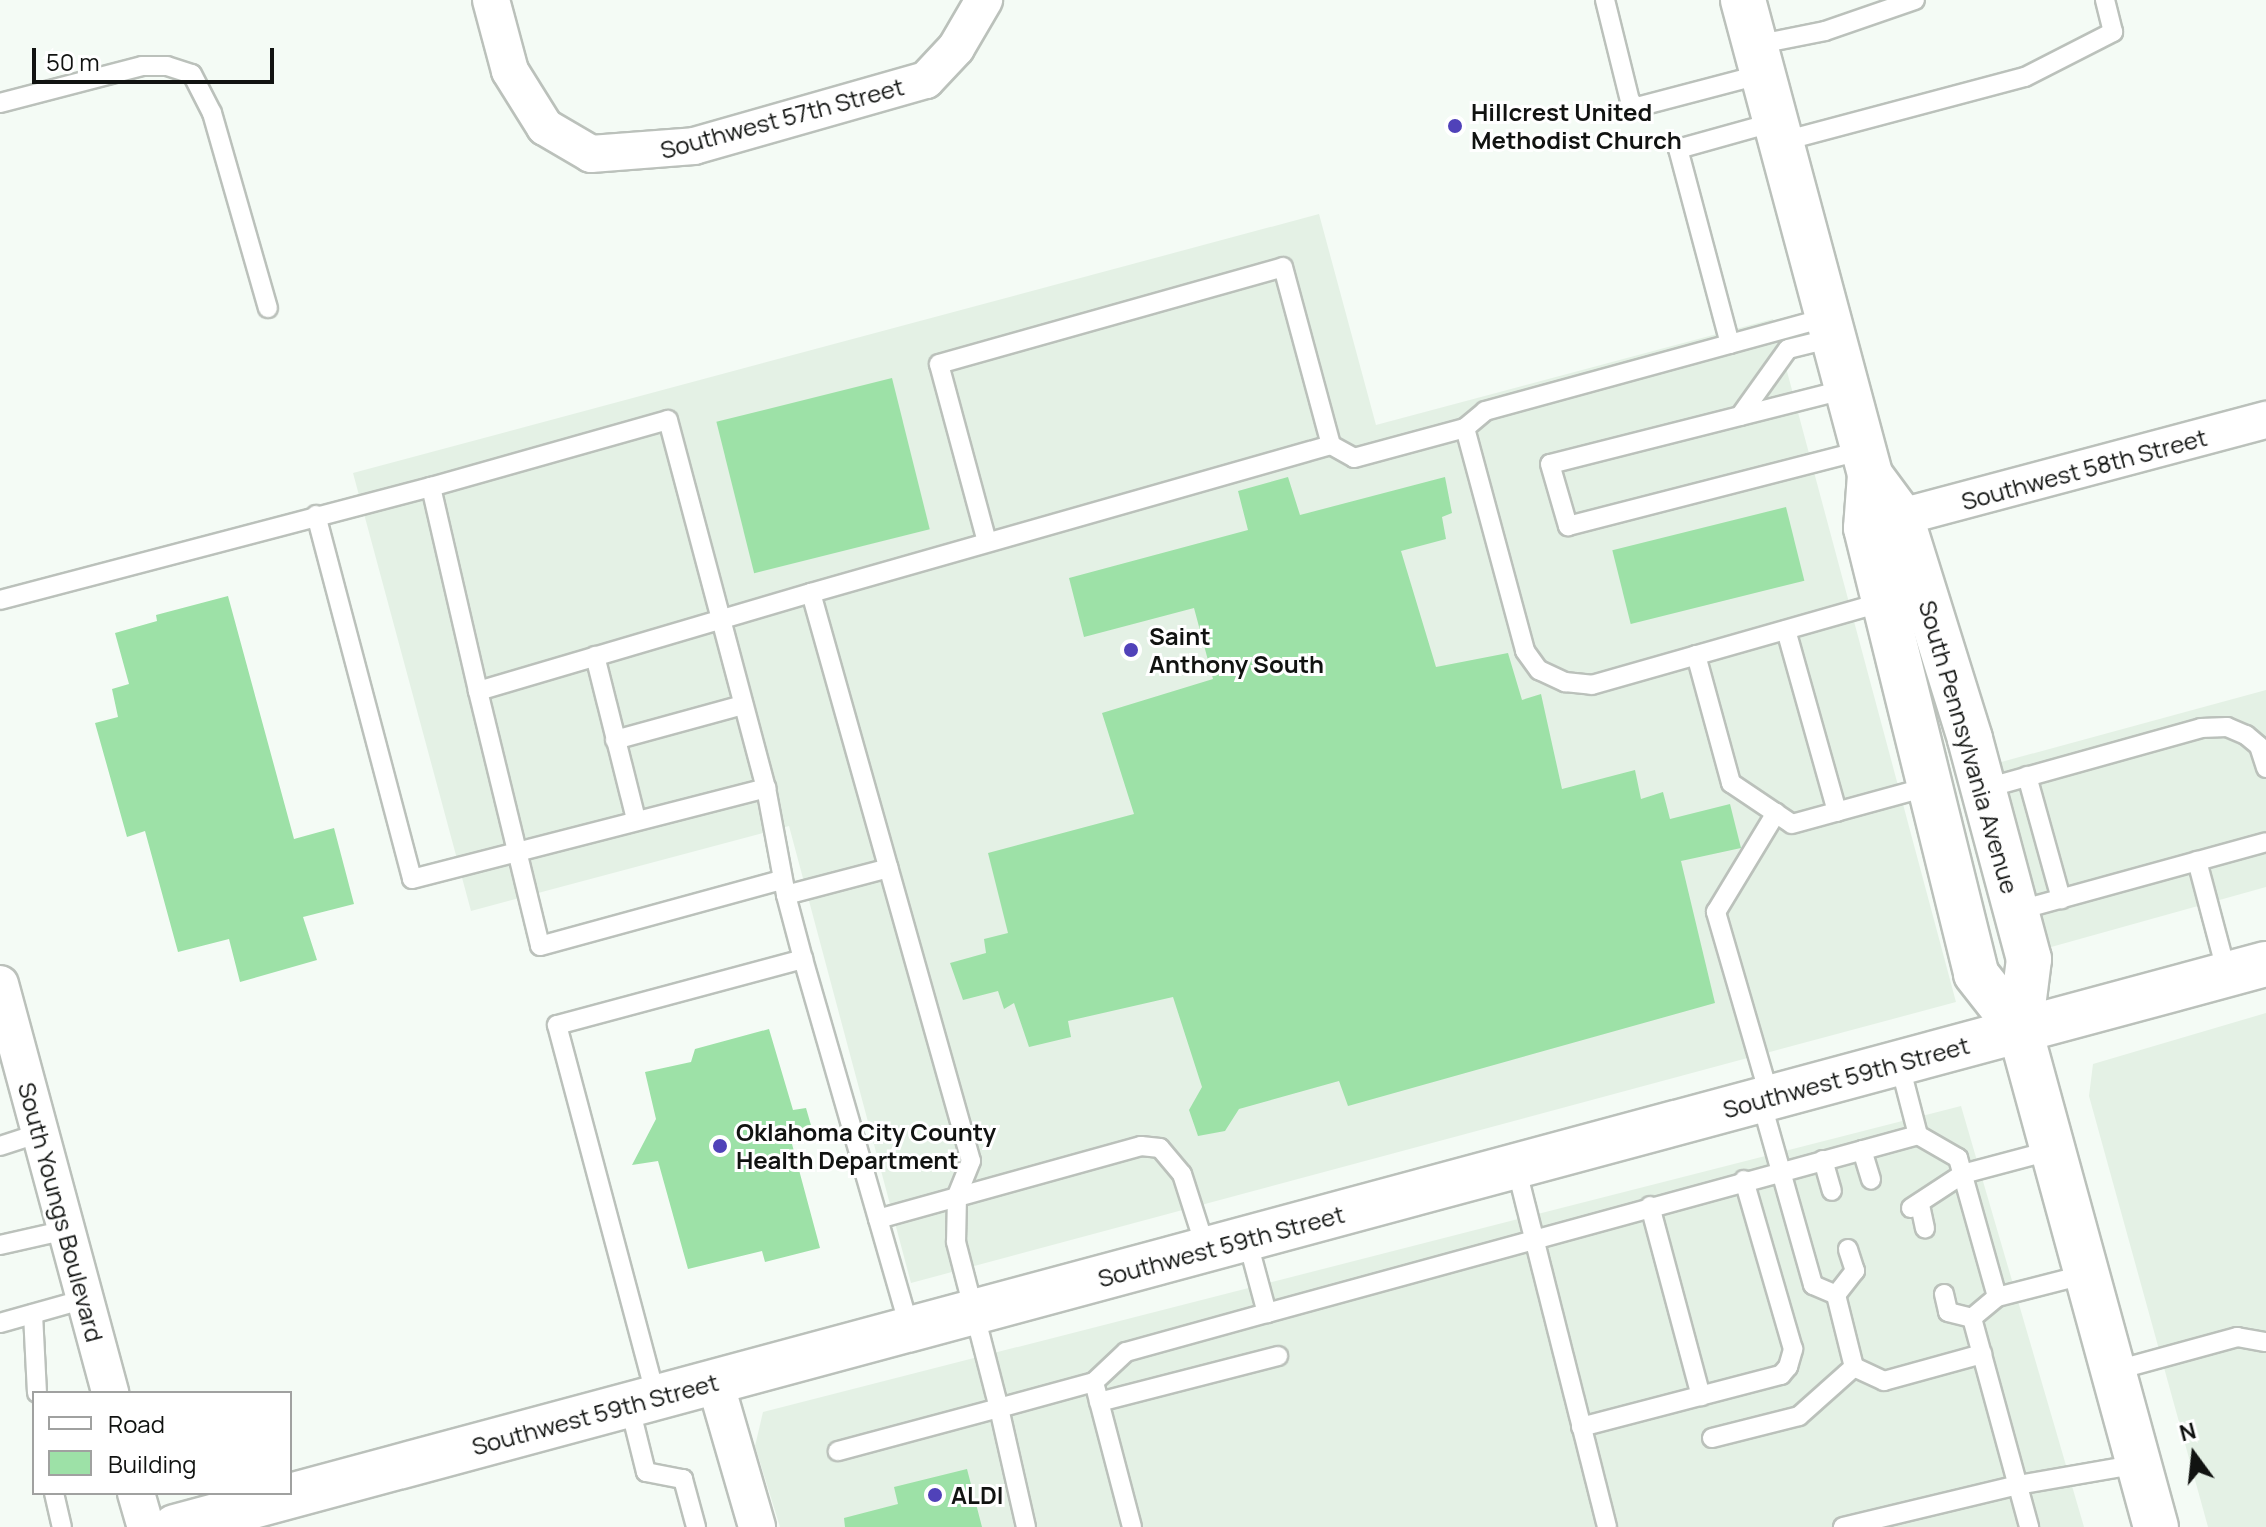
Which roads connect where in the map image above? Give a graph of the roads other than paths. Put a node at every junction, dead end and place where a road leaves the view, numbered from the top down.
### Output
1 (491, 0) edge
2 (1605, 0) edge
3 (1743, 0) edge
4 (1915, 0) edge
5 (2105, 0) edge
6 (984, 3) edge
7 (1759, 60) junction
8 (0, 103) edge
9 (1778, 132) junction
10 (268, 308) dead end
11 (1830, 328) junction
12 (1730, 344) junction
13 (1847, 389) junction
14 (1740, 416) junction
15 (2266, 420) edge
16 (1465, 428) junction
17 (1331, 445) junction
18 (1866, 462) junction
19 (431, 487) junction
20 (316, 515) junction
21 (1901, 517) junction
22 (987, 542) junction
23 (811, 593) junction
24 (0, 600) edge
25 (1883, 602) junction
26 (720, 620) junction
27 (1786, 630) junction
28 (1696, 655) junction
29 (595, 656) junction
30 (478, 691) junction
31 (743, 705) junction
32 (615, 740) junction
33 (2266, 768) edge
34 (2027, 776) junction
35 (1927, 787) junction
36 (766, 788) junction
37 (1983, 789) junction
38 (1837, 812) junction
39 (1776, 813) junction
40 (636, 819) junction
41 (2266, 842) edge
42 (519, 852) junction
43 (2197, 861) junction
44 (889, 868) junction
45 (784, 888) junction
46 (2061, 899) junction
47 (2016, 911) junction
48 (803, 959) junction
49 (2246, 969) edge
50 (0, 984) edge
51 (2020, 1030) junction
52 (1899, 1062) junction
53 (1765, 1099) junction
54 (40, 1133) junction
55 (1918, 1135) junction
56 (0, 1146) edge
57 (1862, 1150) junction
58 (2053, 1150) junction
59 (1823, 1160) junction
60 (1516, 1167) junction
61 (1781, 1171) junction
62 (1963, 1174) junction
63 (1744, 1180) junction
64 (1871, 1180) dead end
65 (1832, 1191) dead end
66 (957, 1196) junction
67 (1650, 1206) junction
68 (878, 1219) junction
69 (1925, 1228) dead end
70 (66, 1230) junction
71 (1535, 1243) junction
72 (1227, 1244) junction
73 (0, 1245) edge
74 (1848, 1249) dead end
75 (2087, 1274) junction
76 (1944, 1294) dead end
77 (1836, 1295) junction
78 (1997, 1297) junction
79 (85, 1299) junction
80 (974, 1312) junction
81 (1267, 1313) junction
82 (33, 1314) junction
83 (1972, 1318) junction
84 (0, 1323) edge
85 (910, 1330) junction
86 (2266, 1342) edge
87 (1982, 1354) junction
88 (1278, 1356) dead end
89 (1854, 1367) junction
90 (2113, 1371) junction
91 (715, 1382) junction
92 (1094, 1382) junction
93 (37, 1391) edge
94 (109, 1391) edge
95 (1701, 1396) junction
96 (642, 1401) junction
97 (1099, 1402) junction
98 (999, 1408) junction
99 (1581, 1427) junction
100 (1712, 1438) dead end
101 (838, 1451) dead end
102 (2138, 1464) junction
103 (2018, 1485) junction
104 (54, 1495) edge
105 (137, 1495) edge
106 (62, 1527) edge
107 (146, 1527) edge
108 (175, 1527) edge
109 (696, 1527) edge
110 (757, 1527) edge
111 (1026, 1527) edge
112 (1132, 1527) edge
113 (1607, 1527) edge
114 (1843, 1527) edge
115 (2029, 1527) edge
116 (2156, 1527) edge

1 - 6 street, Southwest 57th Street
2 - 7 lane
3 - 7 main road, South Pennsylvania Avenue
4 - 7 lane
5 - 9 lane
7 - 9 main road, South Pennsylvania Avenue
8 - 10 lane
9 - 11 main road, South Pennsylvania Avenue
9 - 12 lane
11 - 12 lane
11 - 13 main road, South Pennsylvania Avenue
11 - 14 lane
12 - 16 lane
13 - 14 lane
13 - 18 main road, South Pennsylvania Avenue
14 - 18 lane
15 - 21 street, Southwest 58th Street
16 - 17 lane
16 - 28 lane
17 - 22 lane
17 - 22 lane
18 - 21 main road, South Pennsylvania Avenue
18 - 25 main road, South Pennsylvania Avenue
19 - 20 lane
19 - 26 lane
19 - 30 lane
20 - 24 lane
20 - 42 lane
21 - 37 main road, South Pennsylvania Avenue
22 - 23 lane
23 - 26 lane
23 - 44 lane
25 - 27 lane
25 - 35 main road, South Pennsylvania Avenue
26 - 29 lane
26 - 31 lane
27 - 28 lane
27 - 38 lane
28 - 39 lane
29 - 30 lane
29 - 32 lane
30 - 42 lane
31 - 32 lane
31 - 36 lane
32 - 40 lane
33 - 34 lane
34 - 37 lane
34 - 46 lane
35 - 38 lane
35 - 51 main road, South Pennsylvania Avenue
36 - 40 lane
36 - 45 lane
37 - 47 main road, South Pennsylvania Avenue
38 - 39 lane
39 - 53 lane
40 - 42 lane
41 - 43 lane
42 - 45 lane
43 - 46 lane
43 - 49 lane
44 - 45 lane
44 - 66 lane
45 - 48 lane
46 - 47 lane
47 - 51 main road, South Pennsylvania Avenue
48 - 68 lane
48 - 96 lane
49 - 51 main road, Southwest 59th Street
50 - 54 street, South Youngs Boulevard
51 - 52 main road, Southwest 59th Street
51 - 58 main road, South Pennsylvania Avenue
52 - 53 main road, Southwest 59th Street
52 - 55 lane
53 - 60 main road, Southwest 59th Street
53 - 61 lane
54 - 56 lane
54 - 70 street, South Youngs Boulevard
55 - 57 lane
55 - 62 lane
57 - 59 lane
57 - 64 lane
58 - 62 lane
58 - 75 main road, South Pennsylvania Avenue
59 - 61 lane
59 - 65 lane
60 - 71 lane
60 - 72 main road, Southwest 59th Street
61 - 63 lane
61 - 77 lane
62 - 69 lane
62 - 78 lane
63 - 67 lane
63 - 95 lane
66 - 68 lane
66 - 72 lane
66 - 80 lane
67 - 71 lane
67 - 95 lane
68 - 85 lane
70 - 73 lane
70 - 79 street, South Youngs Boulevard
71 - 81 lane
71 - 99 lane
72 - 80 main road, Southwest 59th Street
72 - 81 lane
74 - 77 lane
75 - 78 lane
75 - 90 main road, South Pennsylvania Avenue
76 - 83 lane
77 - 89 lane
78 - 83 lane
79 - 82 lane
79 - 94 street, South Youngs Boulevard
80 - 85 main road, Southwest 59th Street
80 - 98 lane
81 - 92 lane
82 - 84 lane
82 - 93 lane
83 - 87 lane
85 - 91 main road, Southwest 59th Street
86 - 90 lane
87 - 89 lane
87 - 103 lane
88 - 97 lane
89 - 100 lane
90 - 102 main road, South Pennsylvania Avenue
91 - 96 main road, Southwest 59th Street
91 - 110 street
92 - 97 lane
92 - 98 lane
95 - 99 lane
96 - 108 main road, Southwest 59th Street
96 - 109 lane
97 - 112 lane
98 - 101 lane
98 - 111 lane
99 - 113 lane
102 - 103 lane
102 - 116 main road, South Pennsylvania Avenue
103 - 114 lane
103 - 115 lane
104 - 106 lane
105 - 107 street

